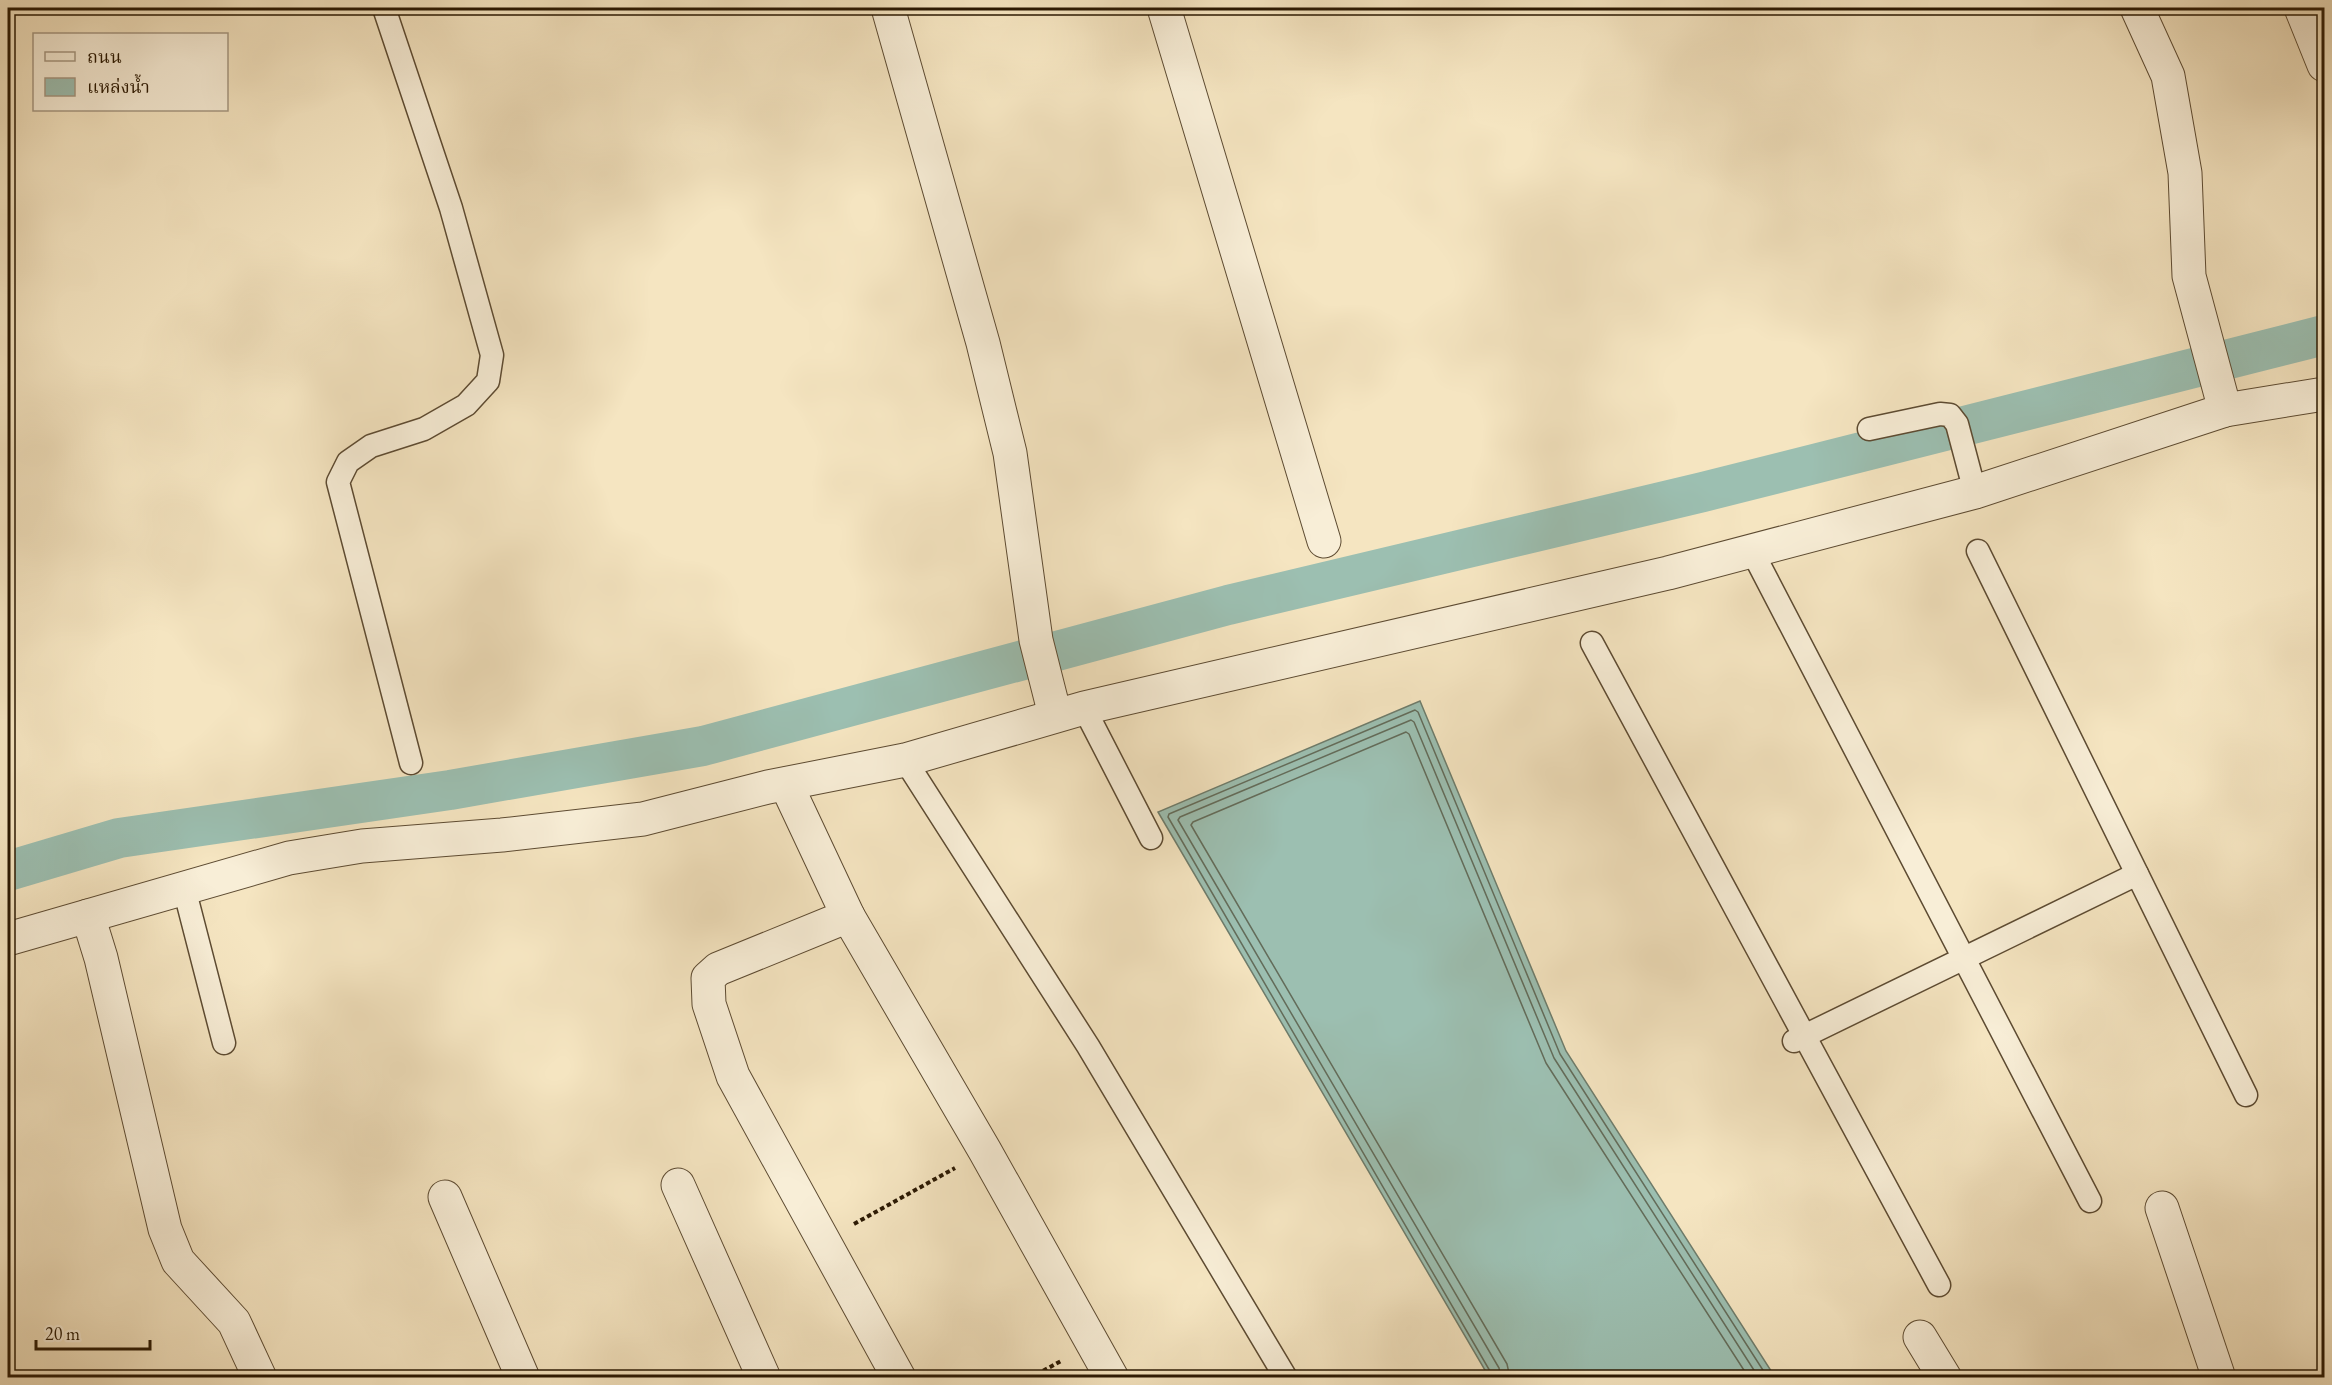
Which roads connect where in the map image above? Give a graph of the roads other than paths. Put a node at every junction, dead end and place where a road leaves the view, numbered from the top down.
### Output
1 (384, 8) edge
2 (888, 8) edge
3 (1164, 8) edge
4 (2137, 8) edge
5 (2301, 8) edge
6 (2325, 65) edge
7 (2325, 394) edge
8 (2225, 410) junction
9 (1869, 429) dead end
10 (1973, 480) junction
11 (1324, 541) dead end
12 (1978, 550) dead end
13 (1752, 551) junction
14 (1592, 643) dead end
15 (1064, 711) junction
16 (905, 760) junction
17 (411, 763) dead end
18 (786, 784) junction
19 (1151, 838) dead end
20 (2137, 874) junction
21 (184, 888) junction
22 (88, 916) junction
23 (848, 916) junction
24 (8, 939) edge
25 (1964, 958) junction
26 (1799, 1038) junction
27 (224, 1043) dead end
28 (2246, 1095) dead end
29 (678, 1185) dead end
30 (445, 1197) dead end
31 (2091, 1201) dead end
32 (2162, 1208) dead end
33 (1940, 1286) dead end
34 (1920, 1337) dead end
35 (260, 1377) edge
36 (523, 1377) edge
37 (764, 1377) edge
38 (899, 1377) edge
39 (1112, 1377) edge
40 (1286, 1377) edge
41 (1945, 1377) edge
42 (2219, 1377) edge

1 - 17 lane
2 - 15 street
3 - 11 street
4 - 8 street
5 - 6 street
7 - 8 street
8 - 10 street
9 - 10 lane
10 - 13 street
12 - 20 lane
13 - 15 street
13 - 25 lane
14 - 26 lane
15 - 16 street
15 - 19 lane
16 - 18 street
16 - 40 lane
18 - 21 street
18 - 23 street
20 - 25 lane
20 - 28 lane
21 - 22 street
21 - 27 lane
22 - 24 street
22 - 35 street
23 - 38 street
23 - 39 street
25 - 26 lane
25 - 31 lane
26 - 33 lane
29 - 37 street
30 - 36 street
32 - 42 street
34 - 41 street

